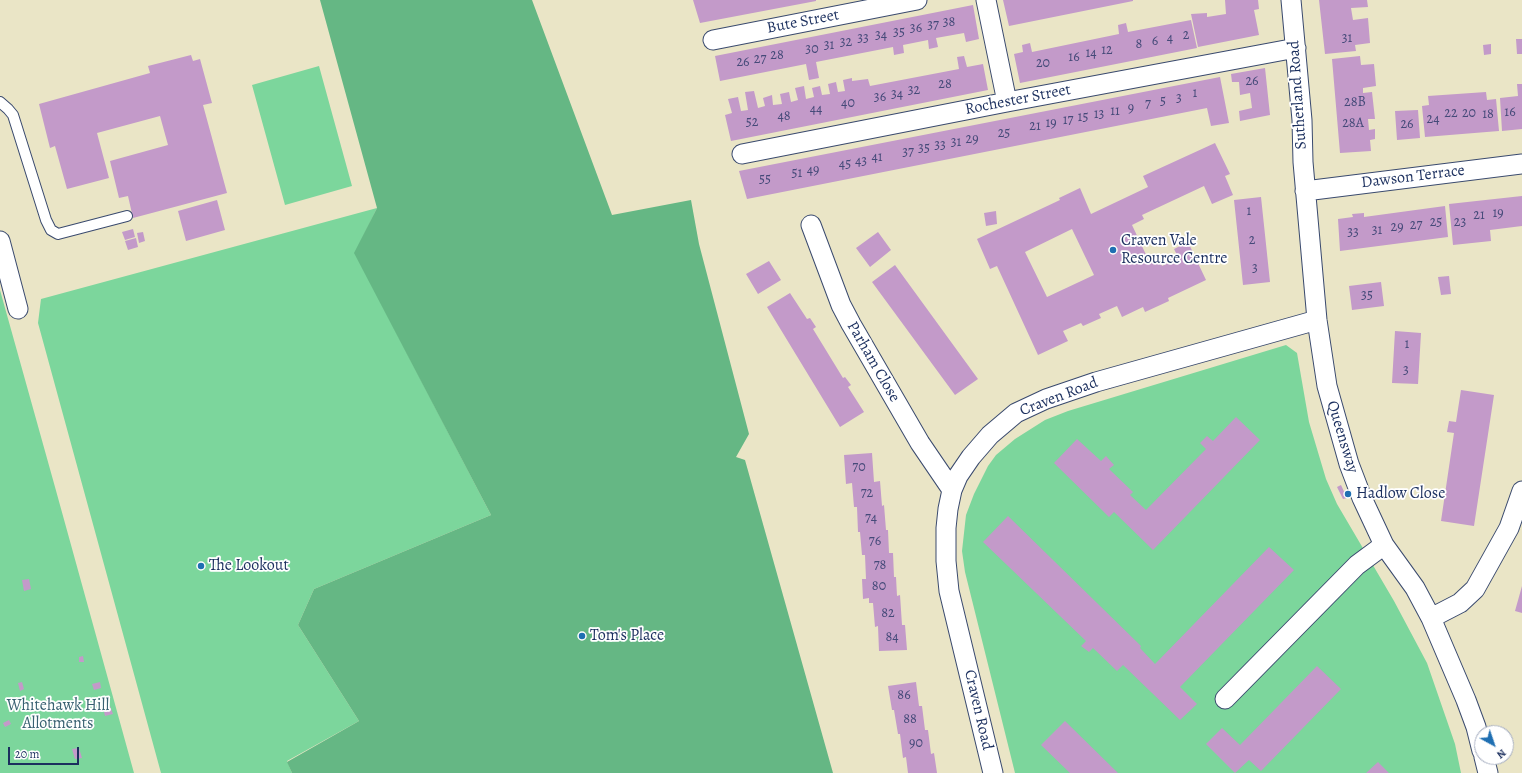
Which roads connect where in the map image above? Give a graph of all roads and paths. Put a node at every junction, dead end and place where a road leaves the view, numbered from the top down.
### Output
1 (917, 0) edge
2 (986, 0) edge
3 (1291, 0) edge
4 (713, 40) dead end
5 (1296, 48) junction
6 (0, 102) edge
7 (1007, 102) junction
8 (742, 154) dead end
9 (1522, 164) edge
10 (1305, 191) junction
11 (127, 216) dead end
12 (811, 225) dead end
13 (0, 241) edge
14 (18, 309) dead end
15 (1317, 320) junction
16 (952, 490) junction
17 (1522, 491) edge
18 (1384, 545) junction
19 (1431, 618) junction
20 (1225, 699) dead end
21 (1475, 725) edge
22 (993, 773) edge

1 - 4 street, Bute Street
2 - 7 street
3 - 5 street, Sutherland Road
5 - 7 street, Rochester Street
5 - 10 street, Sutherland Road
6 - 11 lane
7 - 8 street, Rochester Street
9 - 10 street, Dawson Terrace
10 - 15 street, Queensway
12 - 16 street, Parham Close
13 - 14 street
15 - 16 street, Craven Road
15 - 18 street, Queensway
16 - 22 street, Craven Road
17 - 19 street
18 - 19 street, Queensway
18 - 20 street
19 - 21 street, Queensway

